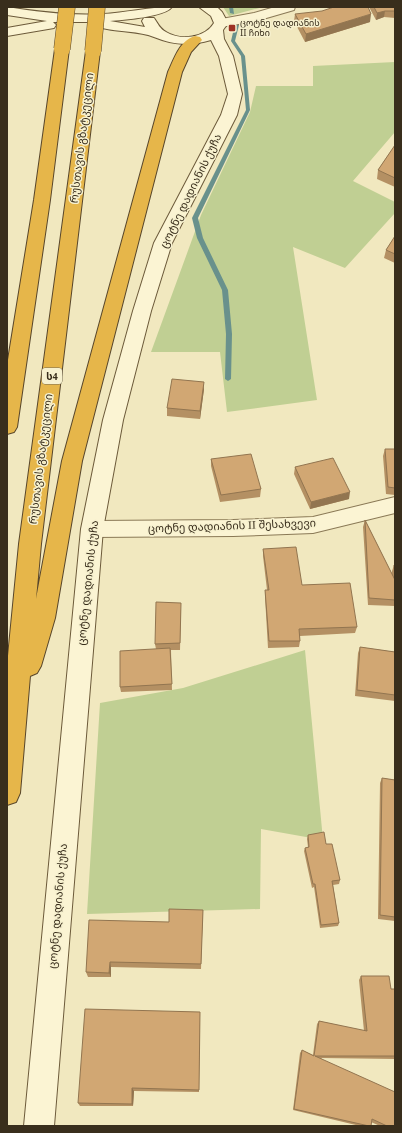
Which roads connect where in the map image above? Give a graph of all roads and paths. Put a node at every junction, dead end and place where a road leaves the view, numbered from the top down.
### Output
1 (67, 7) edge
2 (97, 7) edge
3 (206, 7) edge
4 (289, 7) edge
5 (162, 8) edge
6 (7, 11) edge
7 (219, 19) edge
8 (7, 32) edge
9 (156, 33) junction
10 (196, 40) junction
11 (229, 65) junction
12 (7, 427) edge
13 (395, 505) edge
14 (92, 529) junction
15 (17, 702) junction
16 (7, 793) edge
17 (39, 1126) edge

1 - 12 highway, bridge
2 - 15 highway, რუსთავის გზატკეცილი / ს4, bridge
3 - 7 street
4 - 7 street
5 - 6 street
5 - 9 street
7 - 10 street
7 - 11 street, ცოტნე დადიანის ქუჩა
8 - 9 street
9 - 10 street
10 - 11 street
10 - 15 highway
11 - 14 street, ცოტნე დადიანის ქუჩა
13 - 14 street, ცოტნე დადიანის II შესახვევი
14 - 17 street, ცოტნე დადიანის ქუჩა
15 - 16 highway, რუსთავის გზატკეცილი / ს4

